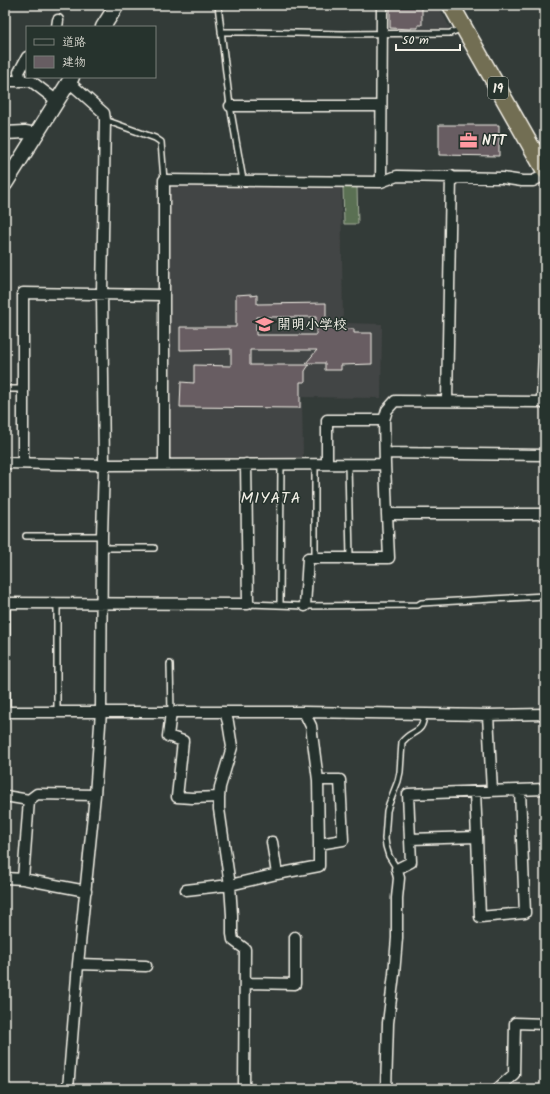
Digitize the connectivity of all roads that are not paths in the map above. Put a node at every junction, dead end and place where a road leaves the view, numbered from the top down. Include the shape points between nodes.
1 (117, 5) edge
2 (218, 5) edge
3 (382, 5) edge
4 (451, 5) edge
5 (104, 26) edge
6 (464, 28) junction
7 (221, 32) junction
8 (382, 34) junction
9 (26, 59) edge
10 (71, 79) edge
11 (5, 81) edge
12 (21, 81) junction
13 (57, 101) junction
14 (230, 106) junction
15 (381, 106) junction
16 (105, 120) junction
17 (5, 133) edge
18 (36, 134) junction
19 (545, 146) edge
20 (543, 169) edge
21 (451, 176) junction
22 (164, 180) junction
23 (243, 180) junction
24 (381, 182) junction
25 (5, 184) edge
26 (102, 294) junction
27 (163, 295) junction
28 (545, 348) edge
29 (5, 389) edge
30 (23, 389) junction
31 (447, 401) junction
32 (544, 403) edge
33 (384, 420) junction
34 (385, 454) junction
35 (545, 455) edge
36 (5, 463) edge
37 (23, 463) junction
38 (246, 464) junction
39 (281, 464) junction
40 (315, 464) junction
41 (327, 464) junction
42 (348, 464) junction
43 (385, 464) junction
44 (104, 465) junction
45 (164, 465) junction
46 (387, 514) junction
47 (545, 514) edge
48 (26, 536) dead end
49 (102, 536) junction
50 (102, 548) junction
51 (154, 548) dead end
52 (315, 558) junction
53 (350, 558) junction
54 (545, 596) edge
55 (6, 603) edge
56 (57, 603) junction
57 (102, 603) junction
58 (248, 604) junction
59 (280, 605) junction
60 (305, 606) junction
61 (170, 664) dead end
62 (101, 711) junction
63 (6, 712) edge
64 (57, 712) junction
65 (171, 712) junction
66 (225, 712) junction
67 (304, 712) junction
68 (424, 714) junction
69 (545, 714) edge
70 (488, 715) junction
71 (318, 780) junction
72 (545, 790) edge
73 (492, 791) junction
74 (520, 791) junction
75 (475, 792) junction
76 (95, 795) junction
77 (5, 796) edge
78 (219, 797) junction
79 (29, 800) junction
80 (477, 837) junction
81 (410, 839) junction
82 (272, 842) dead end
83 (319, 844) junction
84 (397, 869) junction
85 (277, 874) junction
86 (5, 878) edge
87 (23, 879) junction
88 (230, 885) junction
89 (86, 890) junction
90 (186, 890) dead end
91 (295, 938) dead end
92 (78, 964) junction
93 (146, 966) dead end
94 (245, 983) junction
95 (545, 1024) edge
96 (68, 1089) edge
97 (244, 1089) edge
98 (386, 1089) edge
99 (497, 1089) edge

1 - 5 main road
2 - 7 lane
3 - 8 street
4 - 6 highway, 19
6 - 8 lane via 450,33
6 - 20 highway, 19
7 - 8 lane
7 - 14 lane
8 - 15 street
9 - 12 street via 20,72
10 - 13 main road
10 - 16 street via 104,113
11 - 12 street
12 - 13 street via 31,81
13 - 18 main road
14 - 15 street
14 - 23 lane
15 - 24 street
16 - 22 lane via 161,142
16 - 26 street
17 - 18 street
18 - 25 main road
19 - 20 street
20 - 21 street via 533,181
21 - 24 street via 397,176
21 - 31 street
22 - 23 street
22 - 27 street
23 - 24 street
26 - 27 street
26 - 30 street via 24,293
26 - 44 street
27 - 45 street
28 - 32 street
29 - 30 lane
30 - 37 street
31 - 32 street
31 - 33 street via 395,401 387,410
33 - 34 street
33 - 41 street via 327,420
34 - 35 street
34 - 43 street
36 - 37 street
37 - 44 street
38 - 39 street
38 - 45 street
38 - 58 street
39 - 40 street
39 - 59 lane
40 - 41 street
40 - 52 lane
41 - 42 street
42 - 43 street
42 - 53 lane
43 - 46 street
44 - 45 street
44 - 49 street
46 - 47 street
46 - 53 street via 389,558
48 - 49 lane
49 - 50 street
50 - 51 lane
50 - 57 street
52 - 53 street
52 - 60 street via 308,558
54 - 60 lane via 418,605
55 - 56 street
55 - 63 lane
56 - 57 street
56 - 64 lane
57 - 58 street
57 - 62 street
58 - 59 lane
59 - 60 lane
61 - 65 lane
62 - 64 street
62 - 65 street
62 - 76 street
63 - 64 street
65 - 66 street
65 - 78 street via 168,736 183,741 177,797
66 - 67 street
66 - 78 street via 232,747
67 - 68 street
67 - 71 street via 311,726
68 - 70 street
68 - 84 lane via 422,726 402,742 399,776 387,811 386,846
69 - 70 street
70 - 73 street
71 - 83 street
71 - 83 street via 340,780 343,840
72 - 74 street
73 - 74 street
73 - 75 street
74 - 80 street via 525,913 480,917
75 - 80 street
75 - 81 street via 408,794
76 - 79 street via 37,794
76 - 89 street
77 - 79 street
78 - 88 street
79 - 87 street
80 - 81 street
81 - 84 street via 411,862
82 - 85 street
83 - 85 street via 319,866
84 - 98 street via 397,938 388,1023
85 - 88 street
86 - 87 street
87 - 89 street
88 - 90 street
88 - 94 street via 232,934 233,940 245,949
89 - 92 street
91 - 94 street via 295,984
92 - 93 street
92 - 96 street
94 - 97 street
95 - 99 street via 515,1024 514,1074

